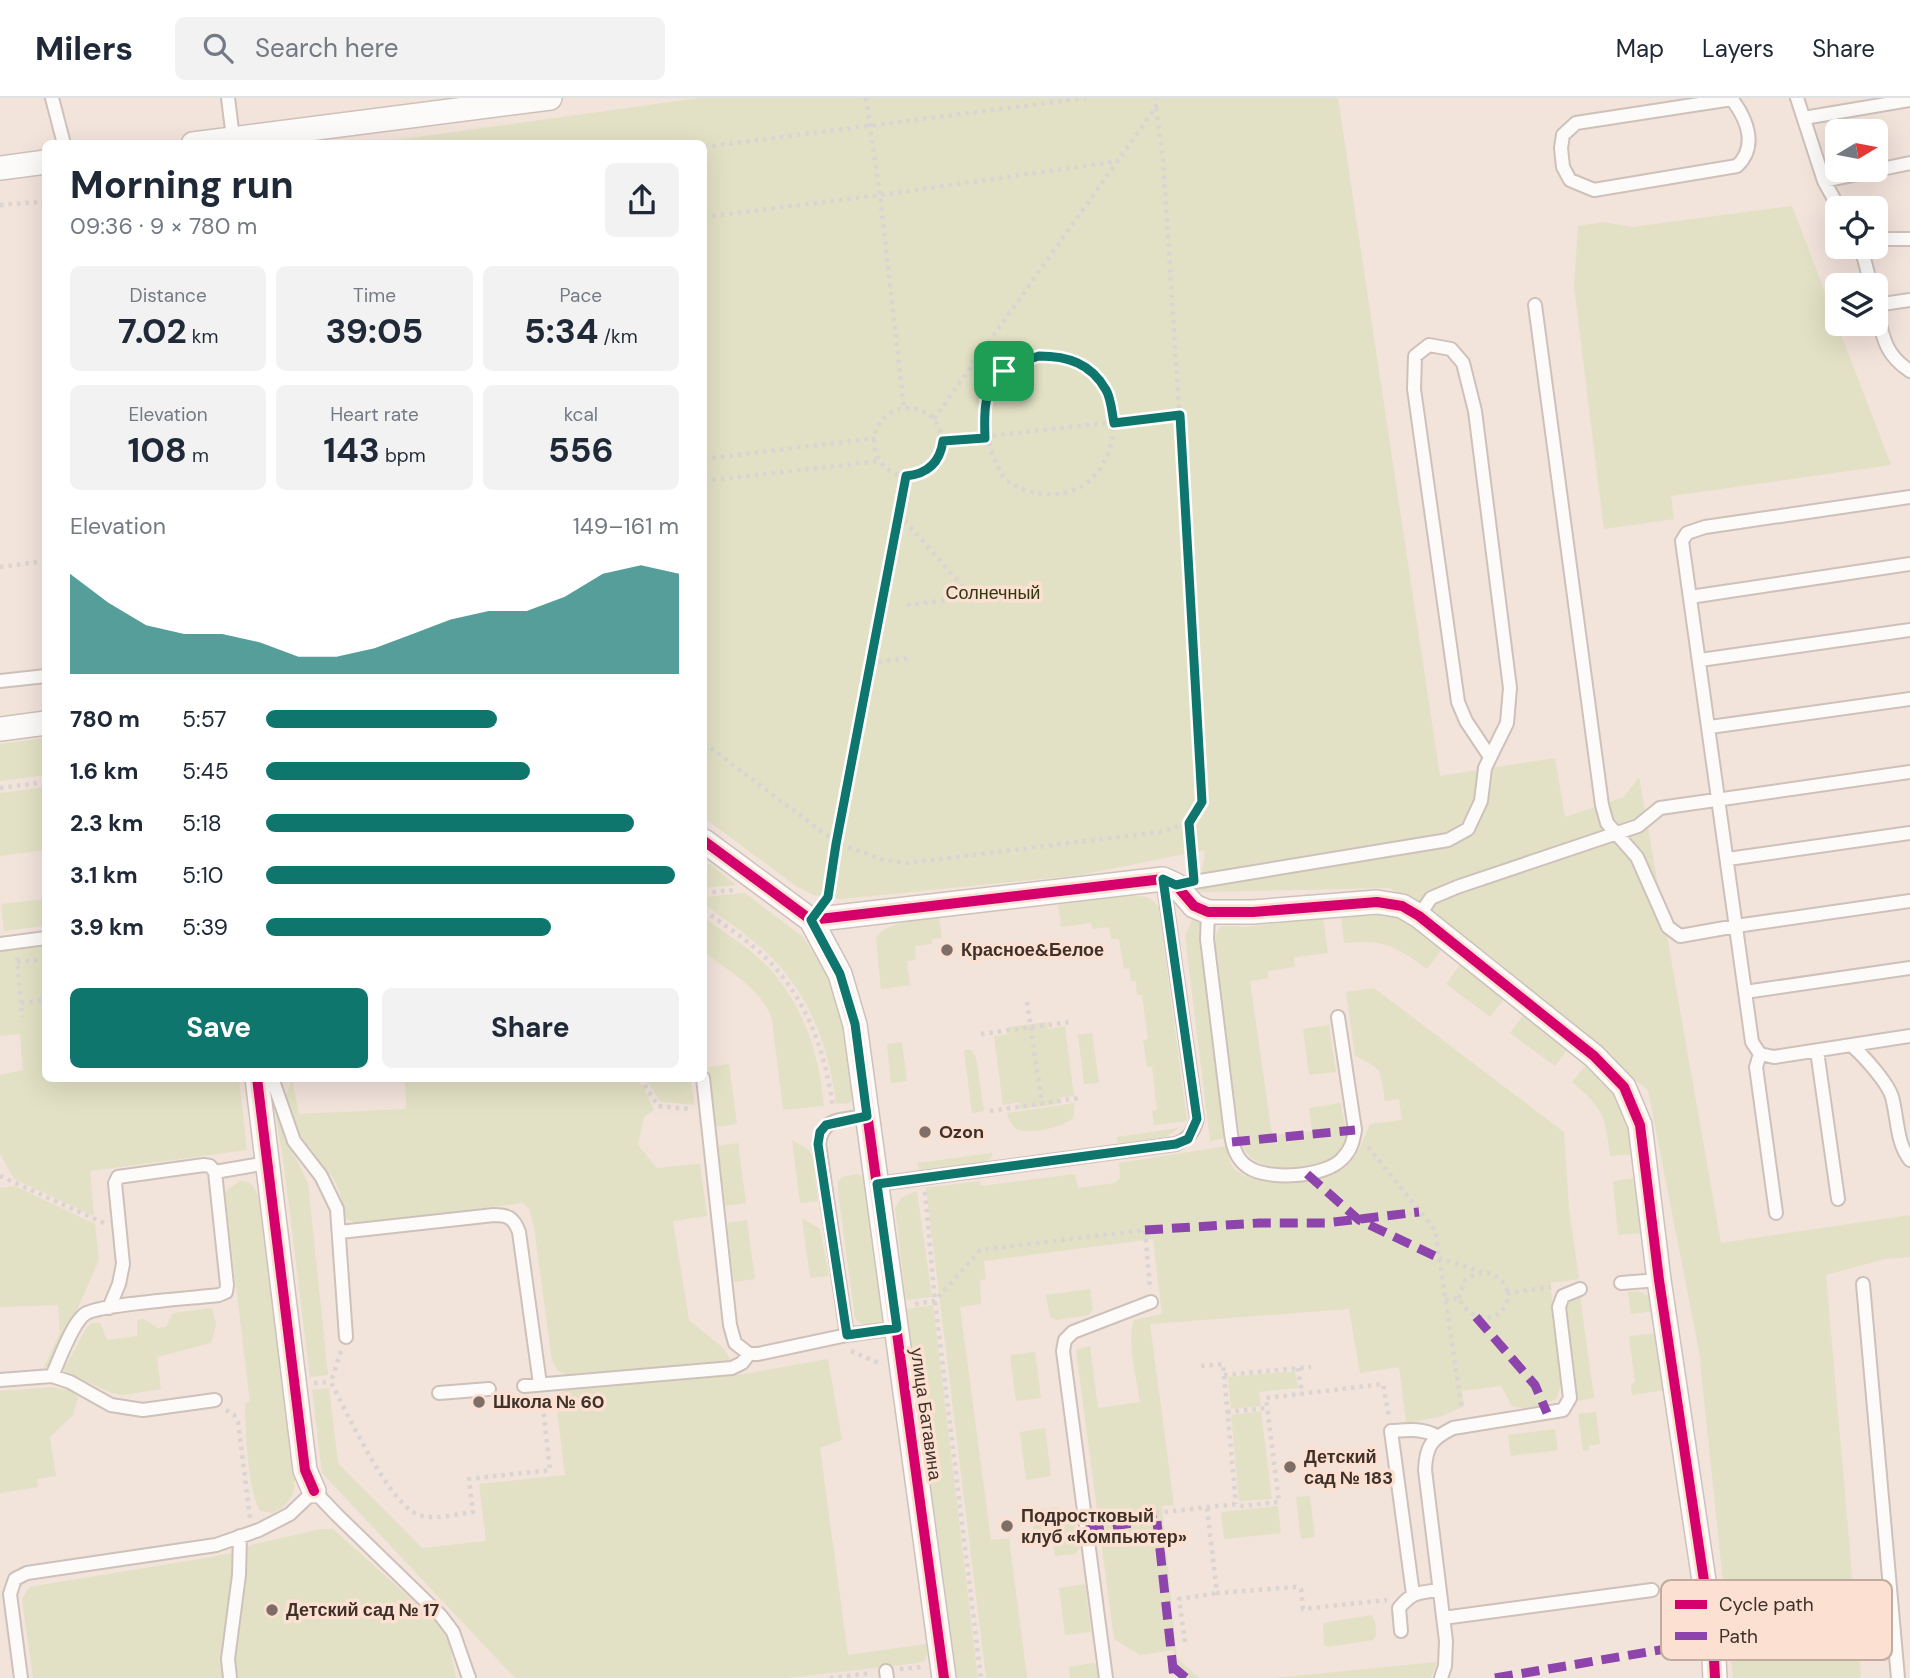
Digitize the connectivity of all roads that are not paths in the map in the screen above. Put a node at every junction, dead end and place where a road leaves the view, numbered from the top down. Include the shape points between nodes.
1 (52, 98) edge
2 (228, 98) edge
3 (550, 98) edge
4 (1797, 98) edge
5 (1732, 99) edge
6 (1910, 100) edge
7 (453, 104) edge
8 (1804, 118) junction
9 (233, 138) junction
10 (63, 140) edge
11 (219, 140) edge
12 (42, 163) edge
13 (1910, 163) edge
14 (0, 168) edge
15 (1824, 181) junction
16 (1832, 196) edge
17 (1888, 239) edge
18 (1910, 240) edge
19 (1910, 300) edge
20 (1888, 304) edge
21 (1535, 305) dead end
22 (1884, 336) edge
23 (1910, 371) edge
24 (1910, 498) edge
25 (1910, 564) edge
26 (1690, 597) junction
27 (1910, 630) edge
28 (1700, 660) junction
29 (42, 676) edge
30 (0, 681) edge
31 (1910, 699) edge
32 (42, 723) edge
33 (0, 725) edge
34 (1710, 727) junction
35 (1490, 757) junction
36 (1910, 772) edge
37 (1720, 800) junction
38 (1617, 833) junction
39 (1910, 833) edge
40 (707, 843) edge
41 (1728, 859) junction
42 (1178, 882) junction
43 (1910, 901) edge
44 (1208, 912) junction
45 (1419, 916) junction
46 (811, 920) junction
47 (1736, 926) junction
48 (42, 939) edge
49 (0, 944) edge
50 (1910, 968) edge
51 (1745, 992) junction
52 (1338, 1017) dead end
53 (1910, 1036) edge
54 (1851, 1045) junction
55 (1817, 1051) junction
56 (1760, 1054) junction
57 (257, 1082) edge
58 (273, 1082) edge
59 (703, 1082) edge
60 (867, 1116) junction
61 (1910, 1160) edge
62 (267, 1163) junction
63 (215, 1172) junction
64 (877, 1184) junction
65 (1838, 1199) dead end
66 (1776, 1213) dead end
67 (340, 1232) junction
68 (1659, 1280) junction
69 (1621, 1283) dead end
70 (1863, 1284) dead end
71 (1580, 1289) dead end
72 (1151, 1302) road end
73 (109, 1308) junction
74 (897, 1328) junction
75 (847, 1335) junction
76 (346, 1337) road end
77 (749, 1354) junction
78 (52, 1376) junction
79 (0, 1380) edge
80 (540, 1384) junction
81 (524, 1386) dead end
82 (489, 1389) dead end
83 (439, 1393) dead end
84 (215, 1400) road end
85 (1437, 1436) junction
86 (314, 1491) junction
87 (246, 1534) junction
88 (1704, 1580) edge
89 (1889, 1580) edge
90 (1652, 1590) dead end
91 (1439, 1591) junction
92 (1410, 1596) junction
93 (1892, 1610) edge
94 (1443, 1618) junction
95 (1401, 1631) dead end
96 (1714, 1660) edge
97 (21, 1678) edge
98 (230, 1678) edge
99 (469, 1678) edge
100 (944, 1678) edge
101 (1106, 1678) edge
102 (1441, 1678) edge
103 (1715, 1678) edge
104 (1898, 1678) edge

1 - 10 lane
2 - 9 lane
3 - 7 street
4 - 8 lane
5 - 5 lane via 1741,110 1749,144 1747,157 1737,166 1594,190 1570,180 1563,167 1563,135 1576,123
6 - 8 lane
7 - 9 street
8 - 15 lane
9 - 11 street
12 - 14 street
13 - 15 lane
15 - 16 lane
17 - 18 lane
19 - 20 lane
21 - 38 lane via 1602,805 1607,823
22 - 23 lane via 1895,361
24 - 26 lane via 1687,533 1682,541
25 - 26 lane
26 - 28 lane
27 - 28 lane
28 - 34 lane
29 - 30 lane
31 - 34 lane
32 - 33 street
34 - 37 lane
35 - 35 lane via 1507,723 1510,688 1475,411 1463,363 1451,349 1429,345 1415,356 1414,389 1458,702
35 - 42 lane via 1481,801 1468,829 1448,840
36 - 37 lane
37 - 38 lane via 1660,808 1638,826
37 - 41 lane
38 - 45 lane via 1431,898
38 - 47 lane via 1637,857 1668,927 1680,936
39 - 41 lane
40 - 46 street, улица Батавина
41 - 47 lane
42 - 44 street via 1195,906
42 - 46 street
42 - 64 lane via 1197,1119 1188,1139
43 - 47 lane
44 - 45 street via 1377,902 1402,906
44 - 52 lane via 1231,1134 1236,1155 1247,1167 1262,1174 1322,1171 1352,1147 1355,1129
45 - 68 street via 1594,1056 1623,1087 1640,1125
46 - 60 street, улица Батавина via 840,974 855,1024
47 - 51 lane
48 - 49 lane
50 - 51 lane
51 - 56 lane via 1752,1042
53 - 54 lane
54 - 55 lane
54 - 61 lane via 1891,1093 1901,1148
55 - 56 lane via 1774,1058
55 - 65 lane
56 - 66 lane via 1756,1067
57 - 62 street
58 - 67 lane via 294,1141 330,1191
59 - 77 lane via 730,1325 735,1343
60 - 64 street, улица Батавина
60 - 75 lane via 826,1125 818,1144
62 - 63 lane
62 - 86 street via 305,1470
63 - 73 lane via 204,1165 118,1177 122,1264
63 - 73 lane via 226,1292
64 - 74 street, улица Батавина
67 - 76 lane
67 - 80 lane via 506,1215 519,1232
68 - 69 lane
68 - 88 street
70 - 89 lane
71 - 85 lane via 1563,1296 1559,1307 1570,1398 1563,1410 1464,1426
72 - 101 lane via 1073,1332 1063,1351
73 - 78 lane via 86,1313 78,1321
74 - 75 lane
74 - 100 street, улица Батавина
75 - 77 lane
77 - 80 lane via 732,1368
78 - 79 lane
78 - 84 lane via 111,1405 143,1410
80 - 81 lane
82 - 83 lane
85 - 91 lane via 1426,1452 1424,1470
85 - 92 lane via 1426,1430 1391,1431
86 - 87 lane via 290,1514
86 - 99 lane via 441,1616 453,1632
87 - 97 lane via 216,1545 27,1573 15,1579 10,1594
87 - 98 lane via 228,1659
90 - 94 lane
91 - 92 lane
91 - 94 lane
92 - 95 lane via 1399,1608
93 - 104 lane
94 - 102 lane via 1446,1641
96 - 103 street

